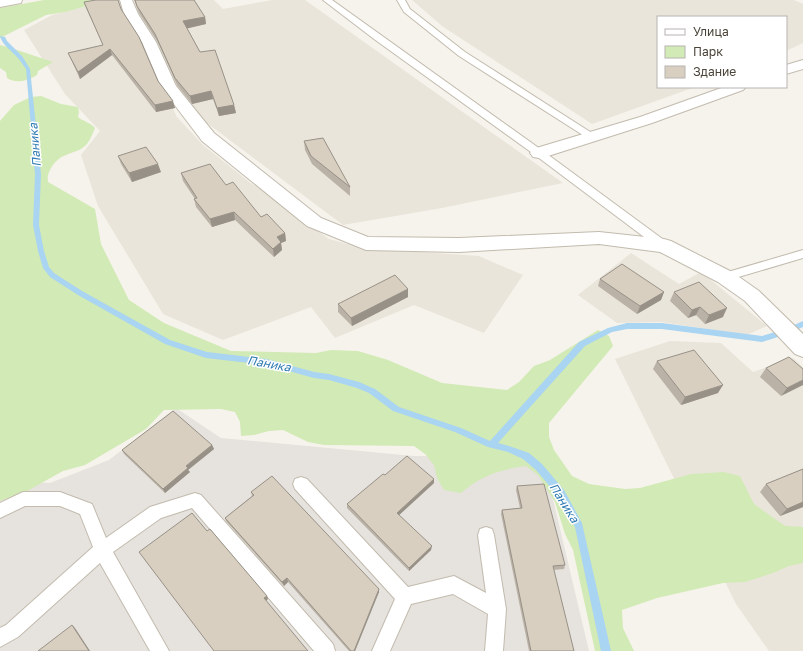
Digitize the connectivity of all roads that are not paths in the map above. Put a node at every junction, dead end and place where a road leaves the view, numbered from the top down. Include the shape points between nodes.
1 (16, 0) edge
2 (126, 0) edge
3 (328, 0) edge
4 (401, 0) edge
5 (0, 2) edge
6 (803, 64) edge
7 (787, 70) edge
8 (735, 88) edge
9 (592, 137) junction
10 (539, 153) junction
11 (664, 246) junction
12 (803, 254) edge
13 (725, 277) junction
14 (803, 348) edge
15 (301, 484) dead end
16 (0, 511) edge
17 (486, 535) dead end
18 (102, 550) junction
19 (405, 597) junction
20 (497, 609) junction
21 (0, 638) edge
22 (160, 651) edge
23 (326, 651) edge
24 (381, 651) edge
25 (494, 651) edge

1 - 5 street
2 - 11 street via 131,14 149,42 169,87 208,137 314,222 366,243 459,245 599,238
3 - 10 lane
4 - 9 lane via 406,10 462,54
6 - 7 street
8 - 9 street
9 - 10 street
10 - 11 lane
11 - 13 street
12 - 13 lane
13 - 14 street via 752,296
15 - 19 lane
16 - 18 lane via 23,499 60,499 86,509
17 - 20 lane
18 - 21 lane via 12,631
18 - 22 lane
18 - 23 lane via 156,512 196,500
19 - 20 lane via 454,585
19 - 24 lane
20 - 25 lane

